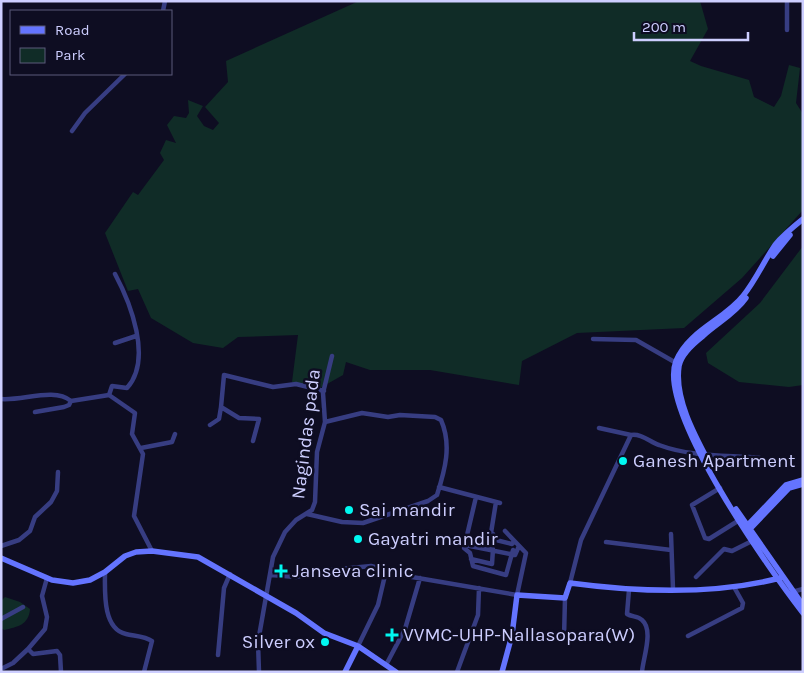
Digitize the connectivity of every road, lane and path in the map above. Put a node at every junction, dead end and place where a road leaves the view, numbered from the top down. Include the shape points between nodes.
1 (787, 1) edge
2 (787, 30) dead end
3 (124, 75) edge
4 (72, 131) dead end
5 (803, 219) edge
6 (803, 223) edge
7 (115, 274) dead end
8 (136, 336) junction
9 (594, 339) dead end
10 (114, 343) dead end
11 (332, 356) dead end
12 (677, 364) junction
13 (324, 391) junction
14 (109, 395) junction
15 (1, 399) edge
16 (71, 401) junction
17 (221, 407) junction
18 (35, 412) dead end
19 (325, 422) junction
20 (210, 425) dead end
21 (599, 428) dead end
22 (175, 434) dead end
23 (631, 435) junction
24 (253, 441) dead end
25 (141, 448) junction
26 (702, 453) junction
27 (760, 458) dead end
28 (58, 472) dead end
29 (803, 480) edge
30 (803, 484) edge
31 (439, 487) junction
32 (720, 488) junction
33 (476, 497) junction
34 (307, 514) junction
35 (740, 520) junction
36 (746, 530) junction
37 (505, 531) dead end
38 (671, 534) dead end
39 (492, 539) junction
40 (753, 540) junction
41 (514, 541) junction
42 (606, 542) dead end
43 (464, 545) junction
44 (1, 546) edge
45 (519, 546) junction
46 (492, 550) junction
47 (671, 550) junction
48 (152, 551) junction
49 (512, 552) junction
50 (1, 558) edge
51 (471, 559) junction
52 (386, 570) junction
53 (105, 572) junction
54 (230, 574) junction
55 (271, 575) junction
56 (696, 577) dead end
57 (47, 578) junction
58 (420, 578) junction
59 (779, 578) junction
60 (570, 584) junction
61 (734, 587) junction
62 (479, 588) junction
63 (673, 589) junction
64 (803, 589) edge
65 (629, 590) junction
66 (791, 593) junction
67 (517, 596) junction
68 (267, 598) junction
69 (565, 598) junction
70 (803, 605) edge
71 (23, 607) dead end
72 (803, 613) edge
73 (1, 619) edge
74 (512, 635) junction
75 (688, 636) dead end
76 (358, 646) junction
77 (28, 649) junction
78 (218, 655) dead end
79 (386, 665) junction
80 (4, 669) edge
81 (61, 672) edge
82 (144, 672) edge
83 (259, 672) edge
84 (344, 672) edge
85 (396, 672) edge
86 (457, 672) edge
87 (502, 672) edge
88 (642, 672) edge

1 - 2 street
3 - 4 street via 85,113
5 - 12 main road via 775,245 744,295 696,335
6 - 12 main road via 781,244 739,307 702,336
7 - 8 street via 133,314
8 - 10 street
8 - 14 street via 139,358 131,383 127,388 112,386
9 - 12 street via 636,340
11 - 13 street, Nagindas pada
12 - 26 main road via 681,397
13 - 17 street via 296,384 273,387 224,375
13 - 19 street, Nagindas pada
14 - 16 street
14 - 25 street via 135,413 132,434
15 - 16 street via 18,400 49,394 66,396
16 - 18 street via 64,407
17 - 20 street via 219,419
17 - 24 street via 239,418 259,419
19 - 31 street via 362,413 441,420 448,452
19 - 34 street, Nagindas pada via 317,452 315,502
21 - 23 street
22 - 25 street via 172,442
23 - 26 street via 640,435 649,442 679,452
23 - 60 street via 581,540
25 - 48 street via 141,476 134,516
26 - 27 street
26 - 32 main road
26 - 35 main road
28 - 44 street via 57,490 51,502 35,517 30,530 20,540
29 - 36 main road via 786,485
30 - 36 main road via 789,488
31 - 33 street
31 - 34 street, Nagindas pada via 434,498 363,522 342,522
32 - 35 main road
32 - 35 street via 692,505 704,538 709,539
33 - 39 street via 498,502
33 - 43 street
34 - 55 street, Nagindas pada via 284,532 273,557
35 - 36 main road
36 - 40 main road
37 - 41 street
38 - 47 street
39 - 41 street via 512,544
39 - 46 street
40 - 56 street via 732,551 724,549
40 - 59 main road
41 - 45 street
42 - 47 street
43 - 46 street
43 - 51 street
45 - 49 street via 516,555
45 - 67 street via 526,553
46 - 49 street
46 - 51 street via 492,564
47 - 63 street
48 - 53 main road via 125,556
48 - 54 main road via 198,557
49 - 51 street via 506,575 473,566
50 - 57 main road
52 - 55 street via 360,566 296,577
52 - 58 street
52 - 76 street via 378,605
53 - 57 main road via 90,580 73,583
53 - 82 street via 104,599 117,630 152,641
54 - 68 main road
54 - 78 street via 224,588
55 - 68 street, Nagindas pada
57 - 77 street via 42,596 47,623 42,635
58 - 62 street
58 - 79 street via 405,630
59 - 61 main road
59 - 66 main road
60 - 65 main road
60 - 69 main road
61 - 63 main road
61 - 75 street via 743,603 742,608
62 - 67 street
62 - 86 street via 478,615
63 - 65 main road
64 - 66 street
65 - 88 street via 627,614 640,618 647,630
66 - 70 main road
66 - 72 main road
67 - 69 main road
67 - 74 main road
68 - 76 main road via 292,610 324,632
68 - 83 street, Nagindas pada via 258,642
69 - 74 street via 564,638
71 - 73 street
74 - 87 main road
76 - 79 main road
76 - 84 main road
77 - 80 street
77 - 81 street via 33,654 57,651
79 - 85 main road

